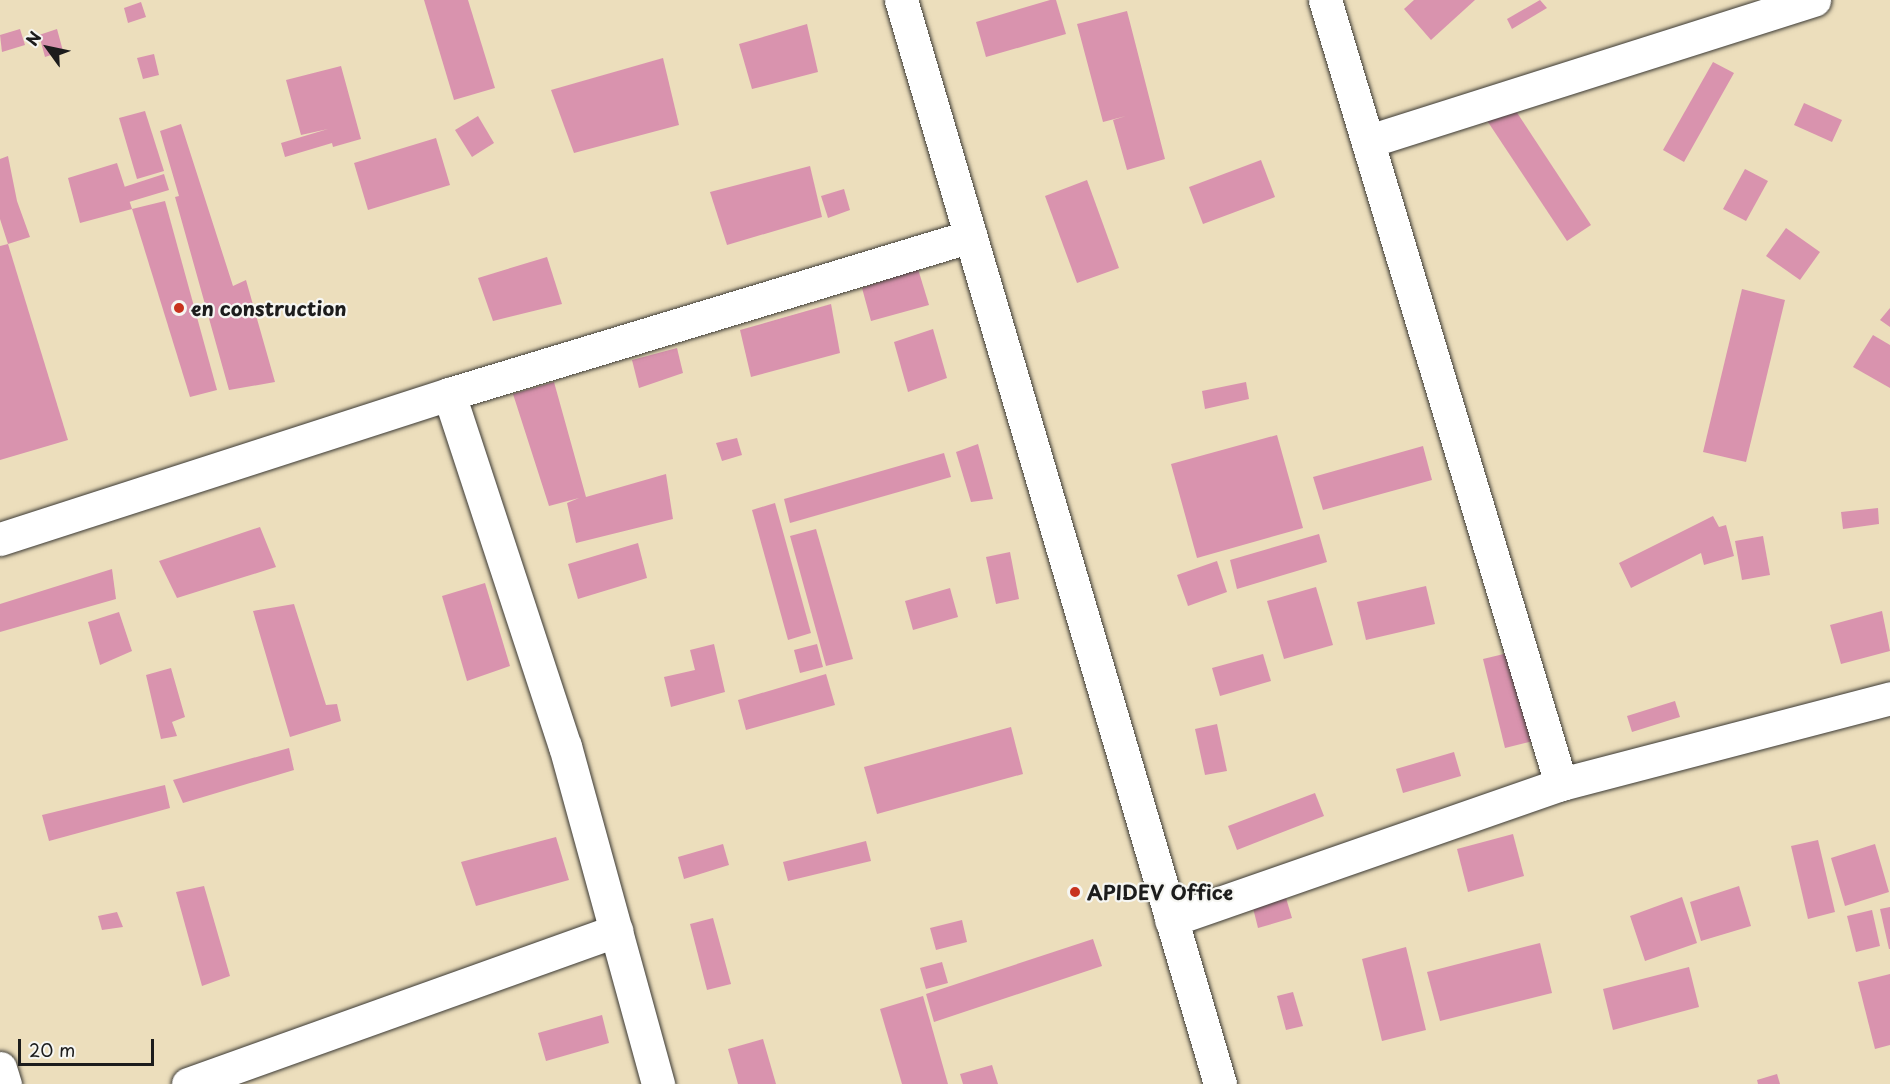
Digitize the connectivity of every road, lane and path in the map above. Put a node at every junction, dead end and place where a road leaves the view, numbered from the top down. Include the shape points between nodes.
1 (902, 0) edge
2 (1325, 0) edge
3 (1814, 0) edge
4 (1368, 141) junction
5 (971, 236) junction
6 (449, 394) junction
7 (0, 540) edge
8 (1890, 698) edge
9 (1561, 784) junction
10 (1172, 920) junction
11 (616, 931) junction
12 (0, 1068) edge
13 (4, 1084) edge
14 (188, 1084) edge
15 (658, 1084) edge
16 (1220, 1084) edge

1 - 5 street
2 - 4 street
3 - 4 street
4 - 9 street
5 - 6 street
5 - 10 street
6 - 7 street
6 - 11 street via 565,746
8 - 9 street
9 - 10 street
10 - 16 street
11 - 14 street
11 - 15 street
12 - 13 street

